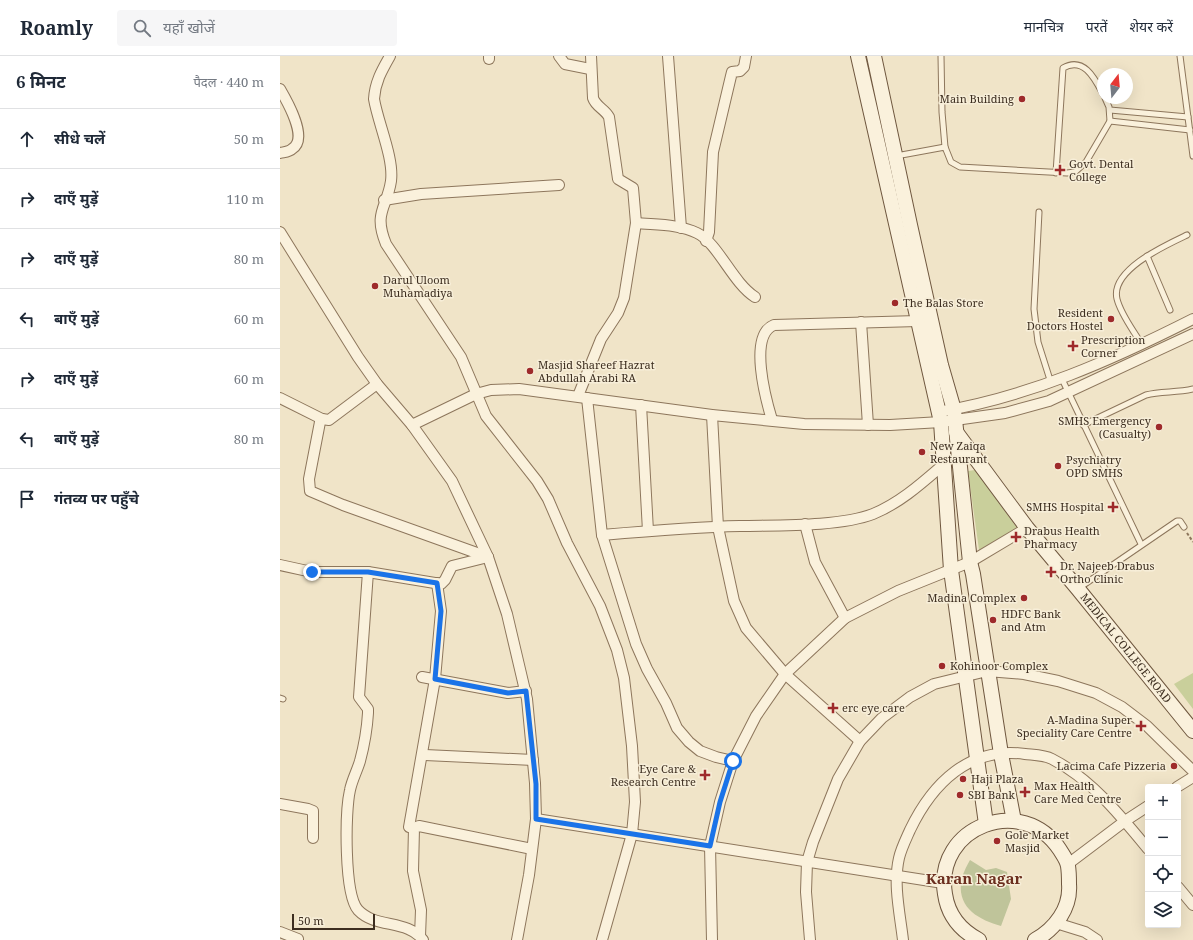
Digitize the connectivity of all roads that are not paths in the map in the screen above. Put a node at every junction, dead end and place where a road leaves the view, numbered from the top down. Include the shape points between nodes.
1 (390, 56) edge
2 (560, 56) edge
3 (591, 56) edge
4 (668, 56) edge
5 (746, 56) edge
6 (858, 56) edge
7 (874, 56) edge
8 (941, 56) edge
9 (1180, 56) edge
10 (590, 69) junction
11 (1097, 83) edge
12 (280, 89) edge
13 (1108, 104) edge
14 (1110, 110) junction
15 (1188, 117) junction
16 (1110, 121) junction
17 (1190, 130) junction
18 (945, 148) junction
19 (1193, 152) edge
20 (280, 153) edge
21 (895, 156) junction
22 (1056, 173) junction
23 (559, 185) dead end
24 (384, 200) junction
25 (1039, 212) dead end
26 (636, 223) junction
27 (681, 228) junction
28 (280, 232) edge
29 (1187, 234) dead end
30 (706, 240) junction
31 (1147, 256) junction
32 (756, 297) dead end
33 (1170, 310) dead end
34 (1193, 319) edge
35 (918, 321) junction
36 (861, 322) junction
37 (1193, 334) edge
38 (1142, 345) junction
39 (1062, 379) junction
40 (1051, 383) junction
41 (377, 384) junction
42 (1193, 389) edge
43 (1068, 392) junction
44 (476, 394) junction
45 (583, 397) junction
46 (280, 398) edge
47 (641, 405) junction
48 (712, 415) junction
49 (322, 419) junction
50 (949, 419) junction
51 (772, 420) junction
52 (1083, 424) junction
53 (412, 425) junction
54 (868, 425) junction
55 (944, 464) junction
56 (806, 524) junction
57 (718, 527) junction
58 (1184, 527) dead end
59 (1027, 528) junction
60 (648, 531) junction
61 (602, 535) junction
62 (1141, 544) junction
63 (488, 557) junction
64 (970, 562) junction
65 (280, 565) edge
66 (951, 570) junction
67 (368, 572) junction
68 (437, 583) junction
69 (1078, 589) junction
70 (845, 618) junction
71 (987, 671) junction
72 (785, 674) junction
73 (966, 675) junction
74 (422, 677) dead end
75 (435, 679) junction
76 (526, 691) junction
77 (1193, 731) edge
78 (860, 741) junction
79 (1001, 754) junction
80 (426, 755) dead end
81 (978, 759) junction
82 (533, 760) junction
83 (733, 761) junction
84 (1193, 771) edge
85 (1193, 777) edge
86 (1181, 784) edge
87 (280, 804) edge
88 (1145, 808) edge
89 (536, 819) junction
90 (1014, 821) junction
91 (1125, 821) junction
92 (986, 824) junction
93 (410, 827) dead end
94 (632, 834) junction
95 (313, 838) dead end
96 (1145, 845) edge
97 (710, 846) junction
98 (532, 849) junction
99 (808, 862) junction
100 (1068, 864) junction
101 (897, 876) junction
102 (943, 883) junction
103 (1181, 891) edge
104 (1193, 905) edge
105 (1056, 923) junction
106 (280, 932) edge
107 (421, 938) edge
108 (971, 938) edge
109 (298, 939) dead end
110 (517, 940) edge
111 (602, 940) edge
112 (712, 940) edge
113 (810, 940) edge
114 (903, 940) edge
115 (1035, 940) edge
116 (1097, 940) edge

1 - 24 street via 375,88 374,99 391,169 389,189
2 - 10 street via 565,64
3 - 10 street
4 - 27 street
5 - 30 street via 742,69 732,72 713,152 709,232
6 - 35 main road
7 - 21 main road
8 - 18 lane
9 - 15 lane
10 - 26 street via 594,101 608,117 617,177 634,190
11 - 22 lane via 1084,62 1074,61 1063,68
12 - 20 street via 292,113 299,139 293,149
13 - 14 lane
14 - 15 lane
14 - 16 lane
15 - 17 lane
16 - 17 lane
16 - 22 lane via 1080,169
17 - 19 lane
18 - 21 lane
18 - 22 lane via 951,162 960,167
21 - 50 main road via 940,357
23 - 24 street via 421,194
24 - 44 street via 380,224 386,244 461,357
25 - 40 lane via 1034,309 1038,342
26 - 27 street
26 - 45 street via 623,305 601,339
27 - 30 street
28 - 41 street
29 - 31 lane
30 - 32 street via 742,287
31 - 33 lane
31 - 38 lane via 1124,276 1116,289 1119,306
34 - 38 street
35 - 36 street
35 - 50 main road
36 - 51 street via 774,325 765,330 761,343 761,377
36 - 54 street
37 - 43 street
38 - 39 street
39 - 40 street
39 - 43 lane
40 - 50 street
41 - 49 street via 330,420
41 - 53 street
42 - 52 lane via 1177,393 1155,392
43 - 50 street via 1022,409
43 - 52 lane
44 - 45 street via 491,390 519,389
44 - 53 street
44 - 94 street via 494,428 537,481 548,499 618,650 624,678 635,784
45 - 47 street
45 - 61 street
46 - 49 street
47 - 48 street
47 - 60 street
48 - 51 street
48 - 57 street
49 - 63 street via 311,465 310,491
50 - 54 street
50 - 55 main road
50 - 59 main road, MEDICAL COLLEGE ROAD
50 - 64 main road
51 - 54 street via 804,424
52 - 62 lane
53 - 63 street via 452,482
55 - 56 street via 903,498 871,515 843,521
55 - 66 main road
56 - 57 street
56 - 70 street via 815,562
57 - 60 street
57 - 72 street via 734,601 746,628
58 - 62 lane via 1177,520
59 - 64 street
59 - 69 main road, MEDICAL COLLEGE ROAD
60 - 61 street
61 - 83 street via 636,644 677,728 688,742 700,751
62 - 69 lane
63 - 68 street via 452,566 444,582
63 - 76 street via 507,614
64 - 66 street
64 - 71 main road
65 - 67 street via 312,572
66 - 70 street via 898,591
66 - 73 main road
67 - 68 street
67 - 107 street via 359,698 368,709 368,713 364,744 347,807 350,889 354,904 360,912 379,922 409,928
68 - 75 street via 441,611
69 - 77 main road, MEDICAL COLLEGE ROAD
70 - 72 street
71 - 73 street
71 - 79 main road
71 - 84 street via 1024,674 1096,693 1122,707 1147,726
72 - 78 street
72 - 83 street via 756,716
73 - 78 street via 934,684 910,697 882,718
73 - 81 main road
74 - 75 street
75 - 76 street via 508,693
75 - 93 street
76 - 82 street
78 - 99 street via 838,779 813,842
79 - 81 street
79 - 90 main road
79 - 91 street via 1020,753 1050,758 1080,776
80 - 82 street
81 - 92 main road
81 - 101 street via 953,772 936,788 919,811 899,858
82 - 89 street
83 - 97 street
85 - 86 street
87 - 95 street via 313,811
88 - 91 street
89 - 94 street
89 - 98 street
90 - 92 main road
90 - 100 main road via 1044,832 1055,843
91 - 96 street
91 - 100 street
92 - 102 main road via 966,834 954,848 946,865
94 - 97 street
94 - 111 street
97 - 99 street
97 - 112 street
98 - 107 street via 419,826 414,828 413,872 421,910
98 - 110 street
99 - 101 street
99 - 113 street via 806,892
100 - 105 main road via 1070,890 1066,908
101 - 102 street
101 - 114 street
102 - 108 main road via 946,904 957,924
103 - 104 street
105 - 115 main road
105 - 116 street via 1085,932
106 - 109 street

